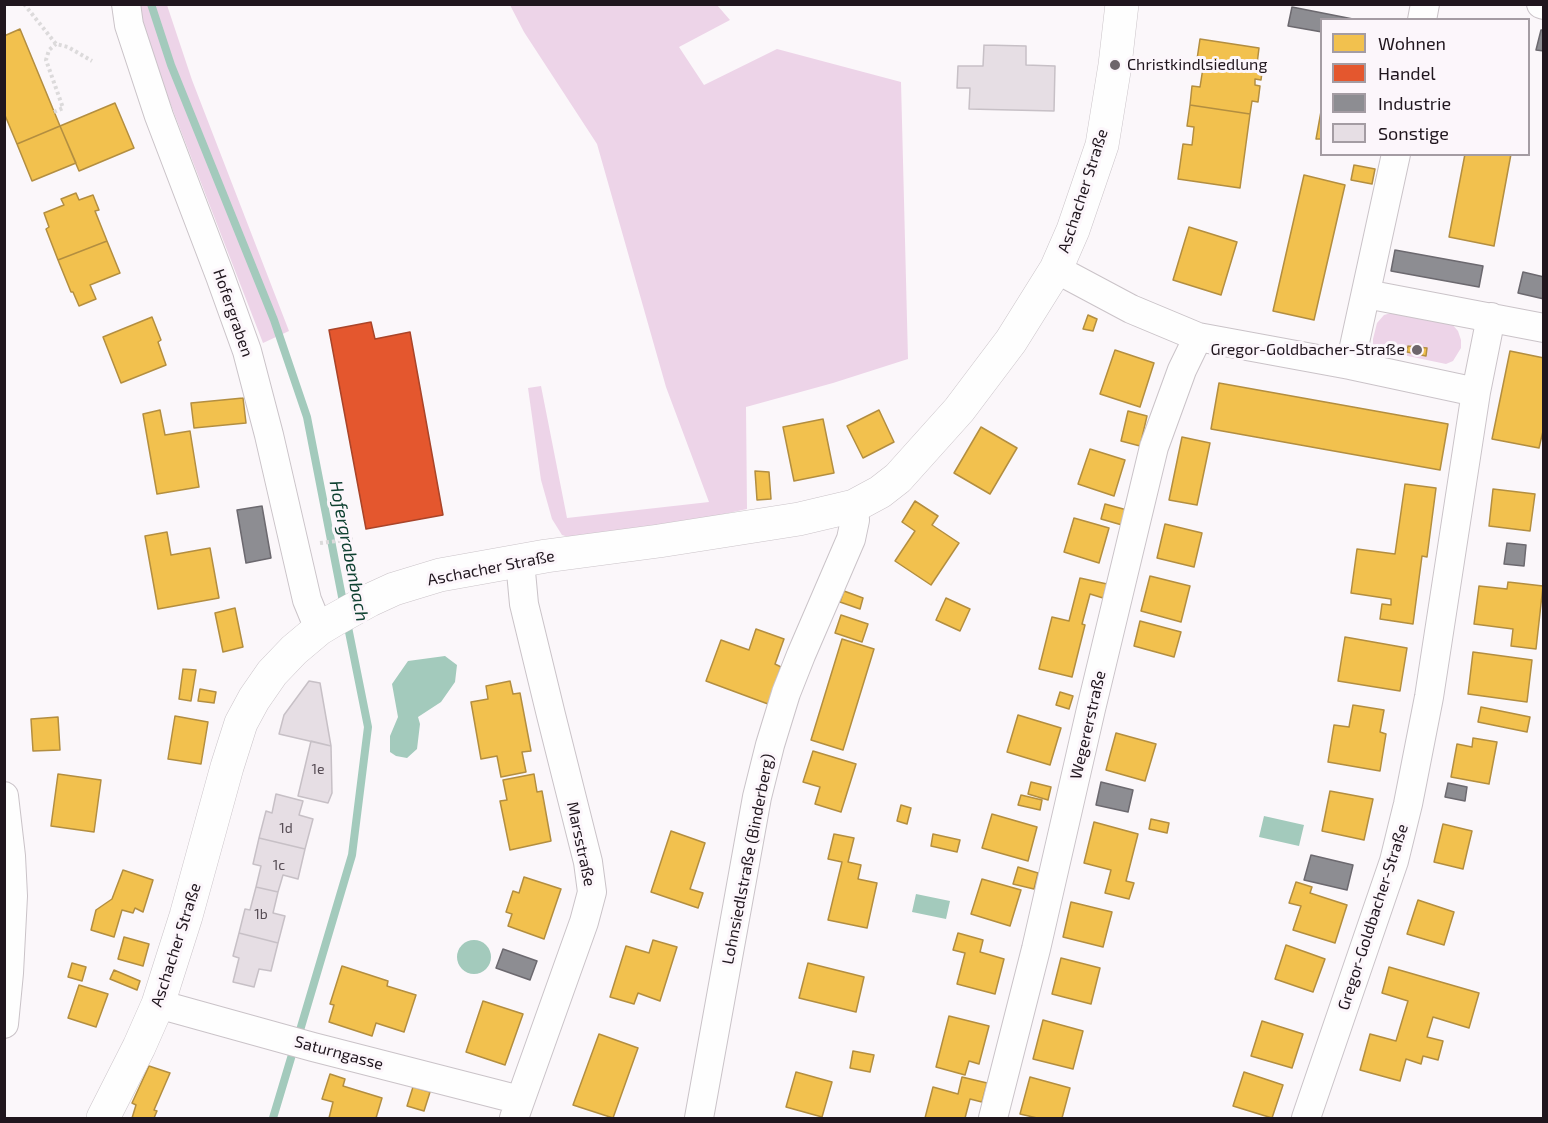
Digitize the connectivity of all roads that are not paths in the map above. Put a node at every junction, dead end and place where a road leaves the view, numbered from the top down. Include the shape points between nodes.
1 (126, 4) edge
2 (1122, 4) edge
3 (1396, 156) edge
4 (1056, 269) junction
5 (1366, 294) junction
6 (1491, 317) junction
7 (1544, 328) edge
8 (1198, 337) junction
9 (1350, 365) junction
10 (1476, 392) junction
11 (854, 506) junction
12 (520, 561) junction
13 (319, 629) junction
14 (4, 796) edge
15 (158, 1004) junction
16 (4, 1024) edge
17 (517, 1109) edge
18 (103, 1119) edge
19 (699, 1119) edge
20 (993, 1119) edge
21 (1306, 1119) edge

1 - 13 street, Hofergraben via 129,25 159,116 247,351 307,600
2 - 4 street, Aschacher Straße via 1102,145
3 - 5 street
4 - 8 street via 1131,309
4 - 11 street, Aschacher Straße via 1011,340 959,410 898,478
5 - 6 street
5 - 9 street
6 - 7 street
6 - 10 street, Gregor-Goldbacher-Straße
8 - 9 street
8 - 20 street, Wegererstraße via 1154,447
9 - 10 street
10 - 21 street, Gregor-Goldbacher-Straße via 1429,697 1408,804 1394,861
11 - 12 street, Aschacher Straße via 758,526
11 - 19 street, Lohnsiedlstraße (Binderberg) via 851,539 786,693 770,745 757,797
12 - 13 street, Aschacher Straße via 440,575 394,589
12 - 17 street, Marsstraße via 524,604 588,862 592,892
13 - 15 street, Aschacher Straße via 272,673 241,723
14 - 16 street via 13,896
15 - 17 street, Saturngasse
15 - 18 street, Aschacher Straße

